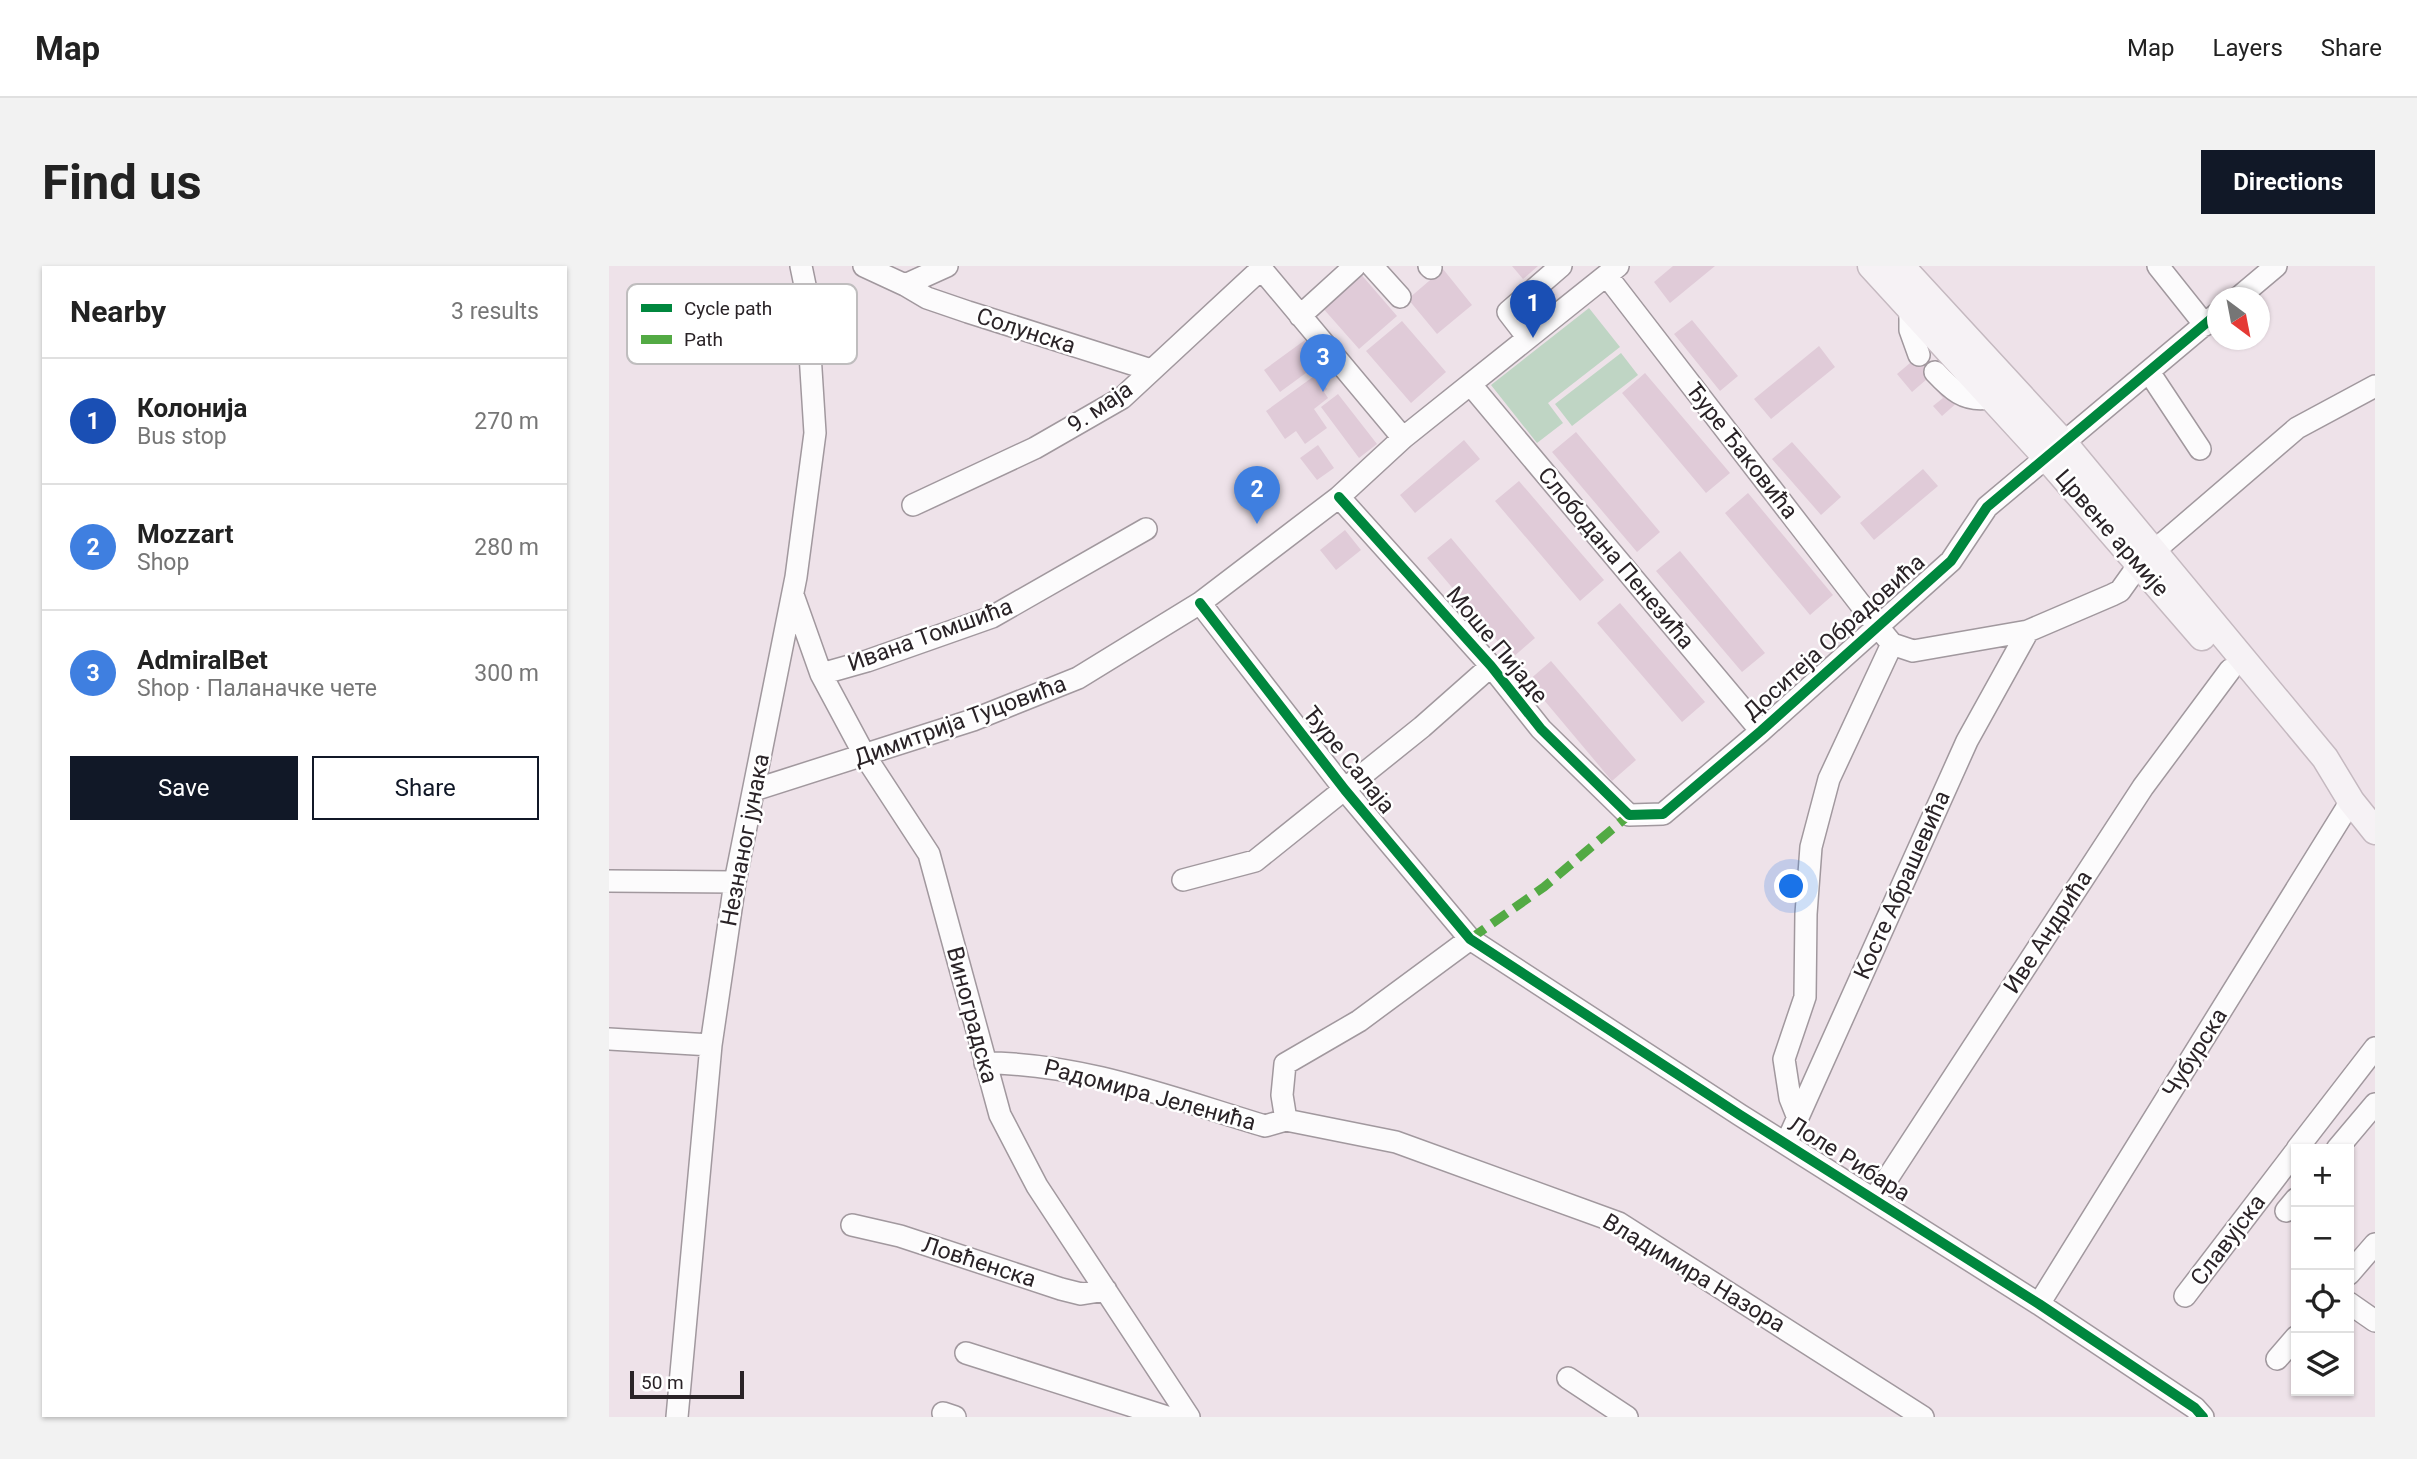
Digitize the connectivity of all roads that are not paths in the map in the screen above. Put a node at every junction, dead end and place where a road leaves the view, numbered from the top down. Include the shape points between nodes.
1 (800, 266) edge
2 (864, 266) edge
3 (947, 266) edge
4 (1355, 266) edge
5 (1372, 266) edge
6 (1561, 266) edge
7 (1871, 266) edge
8 (1901, 266) edge
9 (2158, 266) edge
10 (2276, 266) edge
11 (1260, 268) edge
12 (1612, 271) edge
13 (804, 284) edge
14 (905, 285) junction
15 (2251, 287) edge
16 (1400, 297) dead end
17 (1910, 310) junction
18 (1300, 316) junction
19 (2207, 316) edge
20 (2207, 323) edge
21 (1528, 338) junction
22 (1919, 355) dead end
23 (811, 364) edge
24 (1151, 370) junction
25 (1935, 372) dead end
26 (2149, 372) junction
27 (1471, 385) junction
28 (2375, 386) edge
29 (1989, 398) junction
30 (1403, 438) junction
31 (2200, 449) dead end
32 (2055, 450) junction
33 (1339, 497) junction
34 (913, 505) dead end
35 (1146, 529) dead end
36 (2147, 557) junction
37 (793, 595) junction
38 (1200, 603) junction
39 (1878, 627) junction
40 (2028, 631) junction
41 (1892, 644) junction
42 (1491, 666) junction
43 (2230, 670) junction
44 (821, 674) junction
45 (1761, 731) junction
46 (865, 756) junction
47 (754, 790) junction
48 (1345, 790) junction
49 (2351, 802) junction
50 (1629, 815) joint
51 (2375, 831) edge
52 (1183, 880) dead end
53 (609, 881) edge
54 (735, 882) junction
55 (1470, 939) junction
56 (609, 1039) edge
57 (711, 1045) junction
58 (2375, 1048) edge
59 (985, 1063) junction
60 (2375, 1104) edge
61 (1798, 1118) junction
62 (1286, 1121) junction
63 (1786, 1144) junction
64 (2302, 1144) edge
65 (2341, 1144) edge
66 (2291, 1158) edge
67 (1874, 1199) junction
68 (852, 1224) dead end
69 (2375, 1244) edge
70 (2352, 1270) edge
71 (1106, 1290) junction
72 (2185, 1296) dead end
73 (2039, 1304) junction
74 (2354, 1306) edge
75 (2375, 1321) edge
76 (2291, 1343) edge
77 (966, 1353) dead end
78 (2277, 1359) dead end
79 (1569, 1378) dead end
80 (677, 1417) edge
81 (1167, 1417) edge
82 (1189, 1417) edge
83 (1627, 1417) edge
84 (1923, 1417) edge
85 (2203, 1417) edge

1 - 13 street, Незнаног јунака
2 - 14 street, Солунска
3 - 14 street
4 - 18 street
5 - 16 street
6 - 21 street via 1508,312
7 - 17 main road, Црвене армије
8 - 32 main road, Црвене армије
9 - 19 street
10 - 15 street
11 - 18 street
11 - 24 street, 9. маја
12 - 21 street, Димитрија Туцовића
12 - 39 street, Ђуре Ђаковића
14 - 24 street, Солунска via 957,309
17 - 22 street via 1910,330
17 - 29 main road, Црвене армије
18 - 30 street
20 - 26 street, Доситеја Обрадовића
21 - 27 street, Димитрија Туцовића
23 - 37 street, Незнаног јунака via 815,433
24 - 34 street, 9. маја via 1122,398 1035,448
25 - 29 street via 1958,394
26 - 31 street
26 - 32 street, Доситеја Обрадовића
27 - 30 street, Димитрија Туцовића
27 - 45 street, Слободана Пенезића
28 - 36 street via 2297,428
29 - 32 main road, Црвене армије
30 - 33 street, Димитрија Туцовића
32 - 36 main road, Црвене армије
32 - 39 street, Доситеја Обрадовића via 1987,507 1951,561
33 - 38 street, Димитрија Туцовића
33 - 42 street, Моше Пијаде
35 - 44 street, Ивана Томшића via 992,617
36 - 40 street via 2120,591
36 - 43 main road, Црвене армије
36 - 49 main road, Црвене армије via 2326,758
37 - 44 street, Виноградска
37 - 47 street, Незнаног јунака
38 - 46 street, Димитрија Туцовића via 1078,678
38 - 48 street, Ђуре Салаја
39 - 41 street
39 - 45 street, Доситеја Обрадовића
40 - 41 street via 1913,651
40 - 61 street, Косте Абрашевића via 1967,741
41 - 61 street, Доситеја Обрадовића via 1829,779 1811,847 1805,997 1784,1059
42 - 48 street
42 - 50 street, Моше Пијаде via 1541,729
43 - 49 main road, Црвене армије via 2319,776
43 - 67 street, Иве Андрића via 2143,788
44 - 46 street, Виноградска
45 - 50 street, Доситеја Обрадовића via 1663,814
46 - 47 street, Димитрија Туцовића
46 - 59 street, Виноградска via 929,854
47 - 54 street, Незнаног јунака
48 - 52 street via 1255,861
48 - 55 street, Ђуре Салаја
49 - 51 main road, Црвене армије
49 - 73 street, Чубурска
53 - 54 street
54 - 57 street, Незнаног јунака
55 - 62 street, Радомира Јеленића via 1359,1021 1285,1064 1282,1095
55 - 63 street, Лоле Рибара
56 - 57 street
57 - 80 street, Незнаног јунака
58 - 64 street, Славујска
59 - 62 street, Радомира Јеленића via 1028,1063 1098,1076 1265,1126
59 - 71 street, Виноградска via 1000,1115 1023,1163
60 - 65 street
61 - 63 street, Косте Абрашевића
62 - 84 street, Владимира Назора via 1396,1142 1619,1223
63 - 67 street, Лоле Рибара
66 - 72 street, Славујска
67 - 73 street, Лоле Рибара
68 - 71 street, Ловћенска via 1061,1289 1081,1294
69 - 70 street
71 - 82 street, Виноградска
73 - 85 street, Лоле Рибара
74 - 75 street
76 - 78 street
77 - 81 street
79 - 83 street

